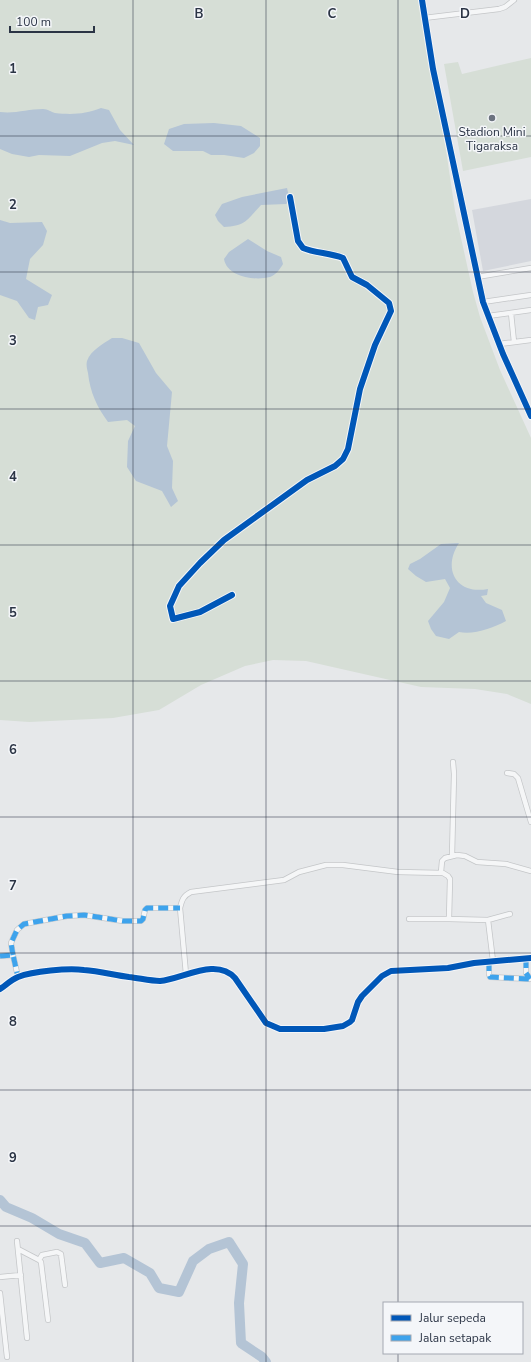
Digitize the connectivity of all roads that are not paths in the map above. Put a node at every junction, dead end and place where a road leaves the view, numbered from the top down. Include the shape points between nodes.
1 (422, 0) edge
2 (514, 0) edge
3 (424, 18) junction
4 (290, 197) dead end
5 (531, 268) edge
6 (477, 277) junction
7 (531, 294) edge
8 (483, 302) junction
9 (531, 310) edge
10 (511, 313) junction
11 (488, 316) junction
12 (531, 340) edge
13 (514, 342) junction
14 (499, 344) junction
15 (531, 416) edge
16 (232, 595) dead end
17 (453, 762) dead end
18 (507, 772) dead end
19 (531, 822) edge
20 (452, 856) junction
21 (531, 871) edge
22 (441, 872) junction
23 (180, 908) junction
24 (510, 914) dead end
25 (449, 918) junction
26 (409, 919) dead end
27 (488, 920) junction
28 (13, 955) junction
29 (0, 956) edge
30 (528, 958) edge
31 (491, 961) junction
32 (186, 974) junction
33 (18, 977) junction
34 (530, 979) edge
35 (0, 989) edge
36 (17, 1241) dead end
37 (18, 1249) junction
38 (39, 1260) junction
39 (20, 1275) junction
40 (0, 1277) edge
41 (66, 1285) dead end
42 (0, 1292) edge
43 (48, 1320) dead end
44 (28, 1338) dead end
45 (7, 1357) dead end

1 - 3 street
2 - 3 street via 499,9
3 - 6 street
4 - 16 street via 298,241 303,248 343,258 352,277 367,285 389,303 391,311 375,345 360,389 344,459 307,480 224,540 179,586 170,606 173,619 200,612
5 - 6 street
6 - 8 street
7 - 8 street
8 - 11 street
9 - 10 street
10 - 11 street
10 - 13 street
11 - 14 street
12 - 13 street
13 - 14 street
14 - 15 street
17 - 20 street
18 - 19 street via 518,778
20 - 21 street via 462,856 481,863 506,864
20 - 22 street via 442,861
22 - 23 street via 398,872 326,865 299,872 284,880 191,892 182,899
22 - 25 street via 450,879
23 - 28 street via 147,908 143,920 137,921 84,914 24,924 17,930 12,943
23 - 32 street
24 - 27 street
25 - 26 street
25 - 27 street
27 - 31 street
28 - 29 street
28 - 33 street
30 - 31 street
30 - 34 street via 526,973
31 - 32 street via 448,968 386,973 359,999 350,1022 343,1026 324,1029 280,1029 266,1023 230,972 218,969
31 - 34 street via 490,977
32 - 33 street via 160,981 72,969
33 - 35 street
36 - 37 street
37 - 38 street
37 - 39 street
38 - 41 street via 42,1255 58,1252 61,1254
38 - 43 street
39 - 40 street
39 - 44 street
42 - 45 street

